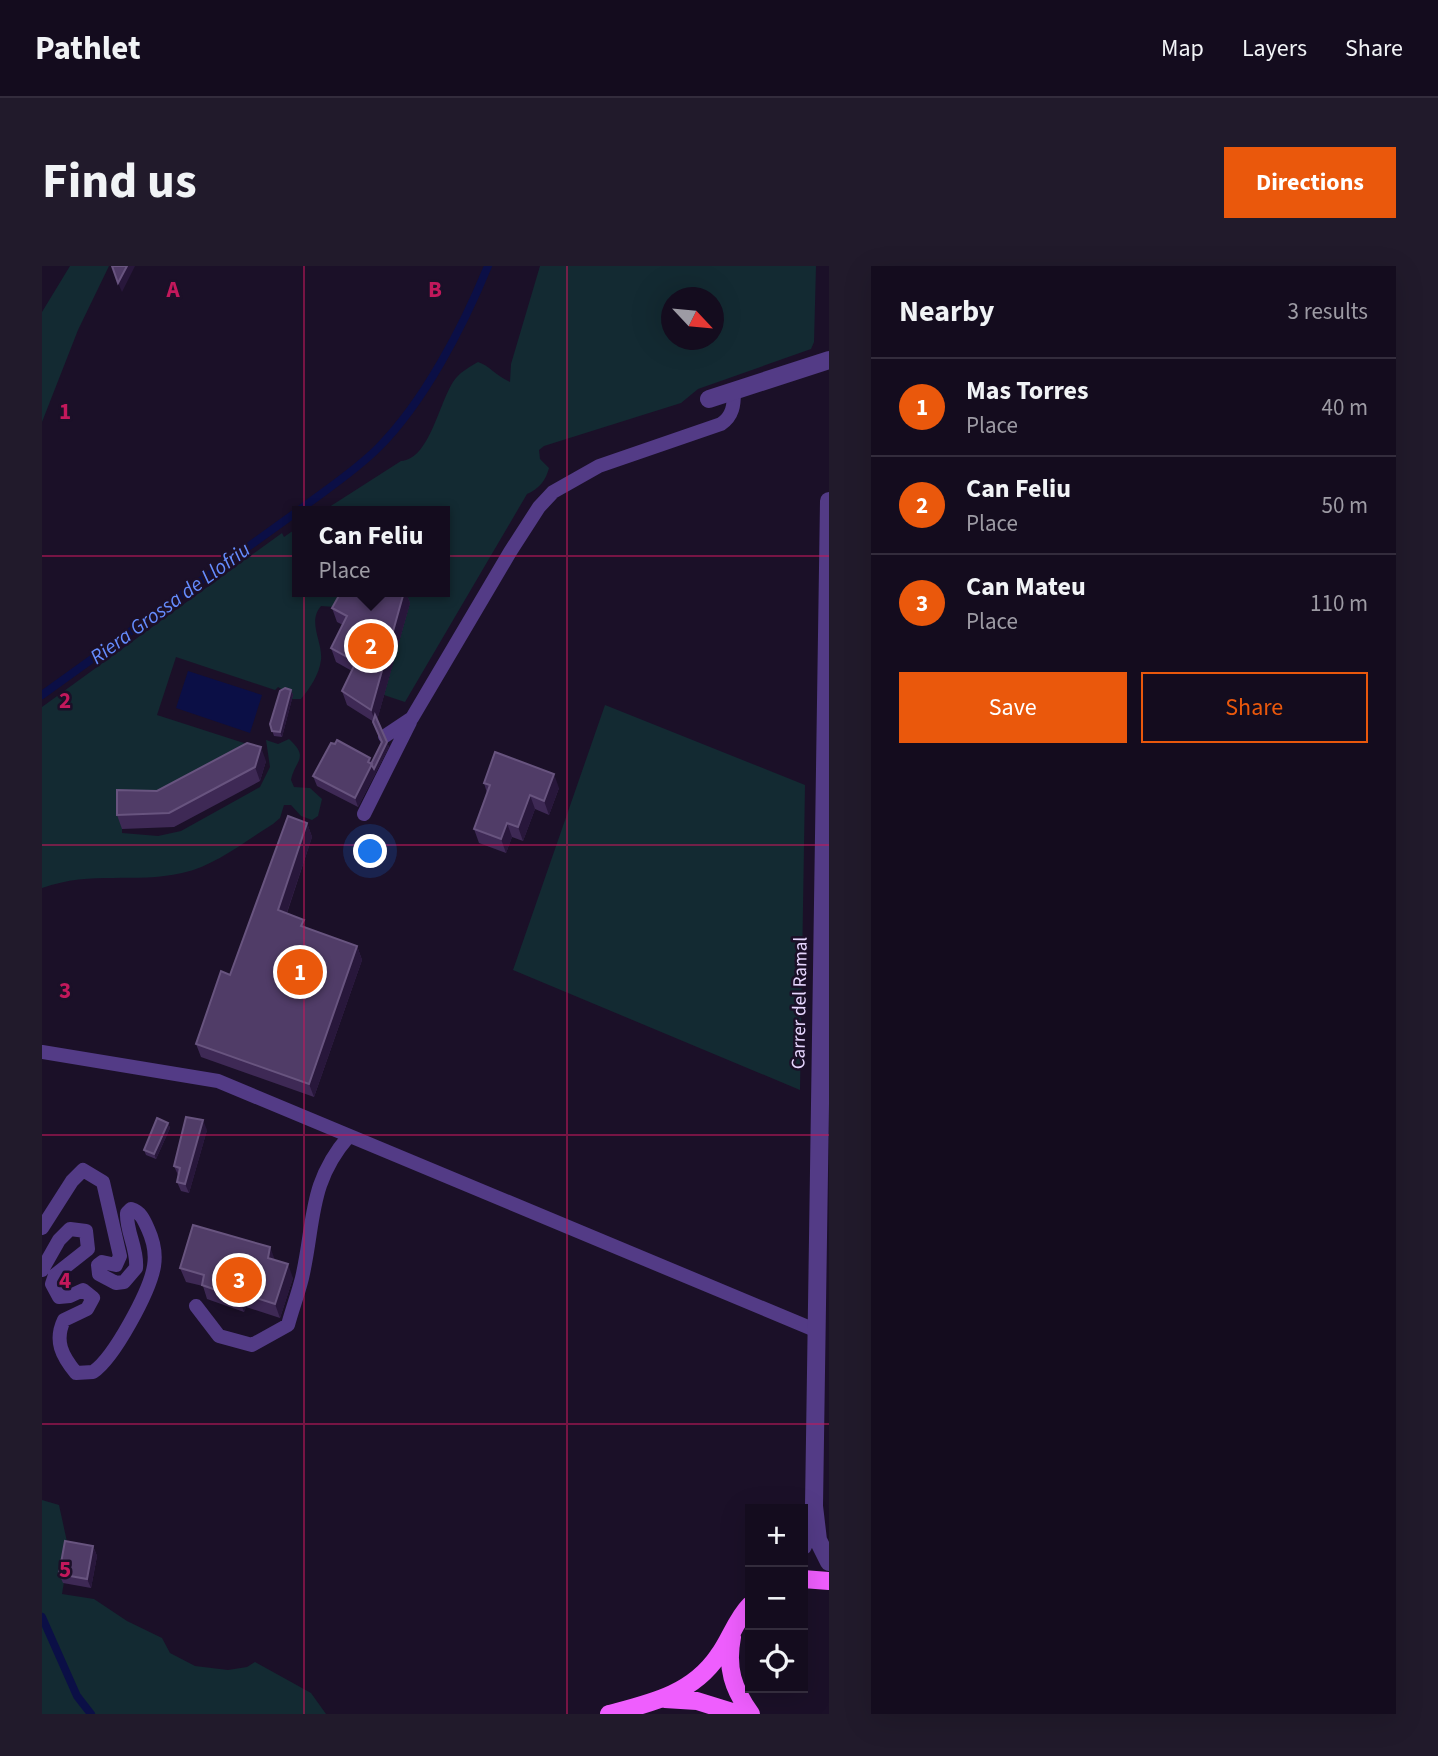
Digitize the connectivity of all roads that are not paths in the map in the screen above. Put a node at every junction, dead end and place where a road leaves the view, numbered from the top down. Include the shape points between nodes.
1 (829, 360) edge
2 (734, 391) junction
3 (709, 399) dead end
4 (829, 501) edge
5 (412, 718) junction
6 (386, 736) edge
7 (364, 814) dead end
8 (42, 1052) edge
9 (349, 1136) junction
10 (42, 1228) edge
11 (42, 1270) edge
12 (196, 1306) dead end
13 (815, 1330) junction
14 (814, 1507) junction
15 (808, 1528) edge
16 (829, 1562) edge
17 (808, 1579) edge
18 (829, 1581) edge
19 (745, 1613) edge
20 (734, 1630) junction
21 (665, 1699) junction
22 (610, 1714) edge
23 (739, 1714) edge
24 (751, 1714) edge

1 - 2 street
2 - 3 street
2 - 5 lane via 730,415 720,424 599,466 553,492 539,506
4 - 13 street, Carrer del Ramal
5 - 6 lane
5 - 7 lane
8 - 9 lane via 218,1082
9 - 12 lane via 329,1159 318,1193 288,1325 252,1345 219,1336
9 - 13 lane
10 - 11 lane via 83,1170 97,1177 106,1189 120,1256 116,1265 98,1265 99,1274 124,1282 136,1268 127,1222 131,1209 143,1217 151,1236 155,1258 150,1280 114,1353 93,1372 76,1373 58,1339 64,1320 87,1309 93,1297 83,1290 59,1297 52,1284 55,1275 88,1249 86,1231 70,1229
13 - 14 street, Carrer del Ramal
14 - 15 street, Carrer del Ramal
14 - 16 street, Carrer del Ramal via 818,1540
17 - 18 main road
19 - 20 main road
20 - 21 main road via 717,1658 686,1688
20 - 24 main road via 730,1674 737,1695
21 - 22 main road
21 - 23 main road via 697,1701

